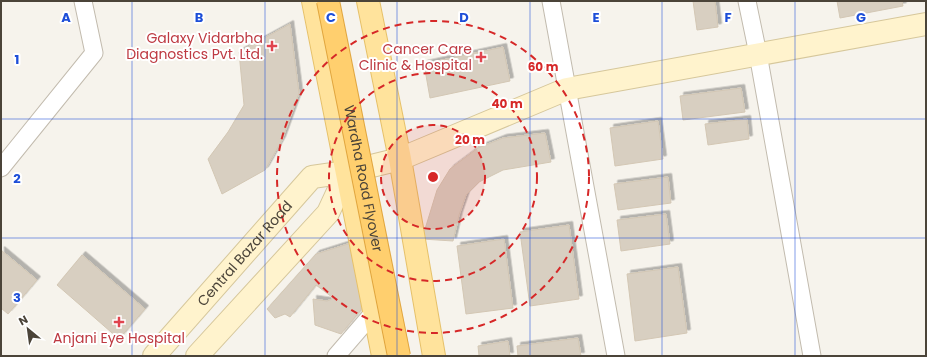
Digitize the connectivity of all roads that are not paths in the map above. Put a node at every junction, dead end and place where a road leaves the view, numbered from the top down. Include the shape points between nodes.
1 (83, 1) edge
2 (313, 1) edge
3 (328, 1) edge
4 (343, 1) edge
5 (368, 1) edge
6 (551, 1) edge
7 (747, 1) edge
8 (926, 24) edge
9 (758, 54) junction
10 (567, 89) junction
11 (400, 159) junction
12 (1, 168) edge
13 (347, 172) junction
14 (374, 312) junction
15 (154, 356) edge
16 (197, 356) edge
17 (336, 356) edge
18 (383, 356) edge
19 (399, 356) edge
20 (414, 356) edge
21 (434, 356) edge
22 (616, 356) edge
23 (812, 356) edge

1 - 12 street via 94,53
2 - 13 main road
3 - 19 highway, Wardha Road Flyover, bridge
4 - 20 highway, Wardha Road Flyover
5 - 11 main road
6 - 10 street
7 - 9 street
8 - 9 main road, Central Bazar Road
9 - 10 main road, Central Bazar Road
9 - 23 street
10 - 11 main road, Central Bazar Road
10 - 22 street
11 - 13 main road, Central Bazar Road
11 - 21 main road
13 - 14 main road
13 - 15 main road, Central Bazar Road via 312,177
13 - 16 main road via 328,213
14 - 17 street
14 - 18 main road

